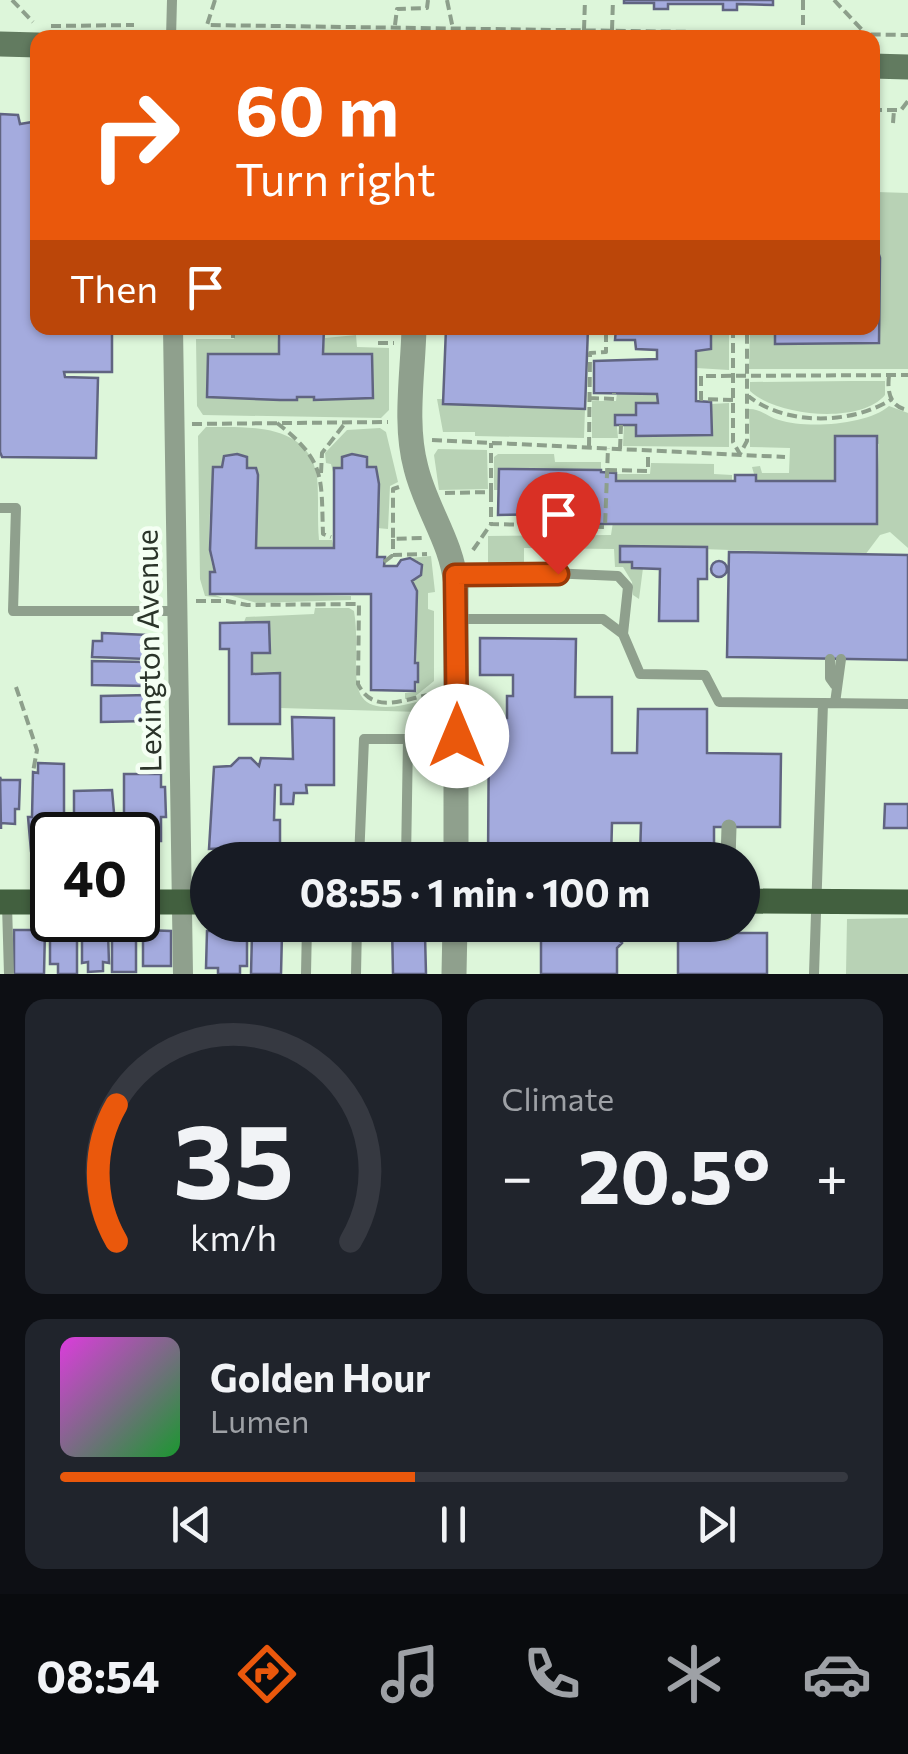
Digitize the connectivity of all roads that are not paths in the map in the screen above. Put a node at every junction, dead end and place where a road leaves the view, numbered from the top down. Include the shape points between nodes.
1 (172, 0) edge
2 (171, 30) edge
3 (0, 44) edge
4 (30, 44) edge
5 (880, 66) edge
6 (908, 67) edge
7 (173, 335) edge
8 (404, 335) edge
9 (0, 508) edge
10 (455, 575) junction
11 (177, 612) junction
12 (456, 618) junction
13 (624, 634) junction
14 (836, 659) dead end
15 (829, 703) junction
16 (908, 704) edge
17 (729, 827) dead end
18 (190, 842) edge
19 (360, 842) edge
20 (406, 842) edge
21 (456, 842) edge
22 (729, 842) edge
23 (760, 901) edge
24 (4, 902) edge
25 (30, 902) edge
26 (160, 902) edge
27 (190, 902) edge
28 (818, 902) junction
29 (908, 902) edge
30 (190, 928) edge
31 (307, 942) edge
32 (356, 942) edge
33 (455, 942) edge
34 (9, 974) edge
35 (183, 974) edge
36 (306, 974) edge
37 (356, 974) edge
38 (454, 974) edge
39 (814, 974) edge

1 - 2 lane
3 - 4 main road
5 - 6 main road
7 - 11 street, Lexington Avenue
8 - 10 street via 417,474
9 - 11 lane via 16,508 13,612
10 - 12 street
10 - 13 lane via 618,576 628,587
11 - 18 street, Lexington Avenue
12 - 13 lane via 603,619
12 - 21 street
13 - 15 lane via 640,674 704,675 719,702
14 - 15 lane
15 - 16 lane
15 - 28 lane
17 - 22 street
19 - 20 lane via 364,739 408,739
23 - 28 main road
24 - 25 main road
24 - 34 lane
26 - 27 main road
28 - 29 main road
28 - 39 lane
30 - 35 street, Lexington Avenue
31 - 36 lane
32 - 37 lane
33 - 38 street

